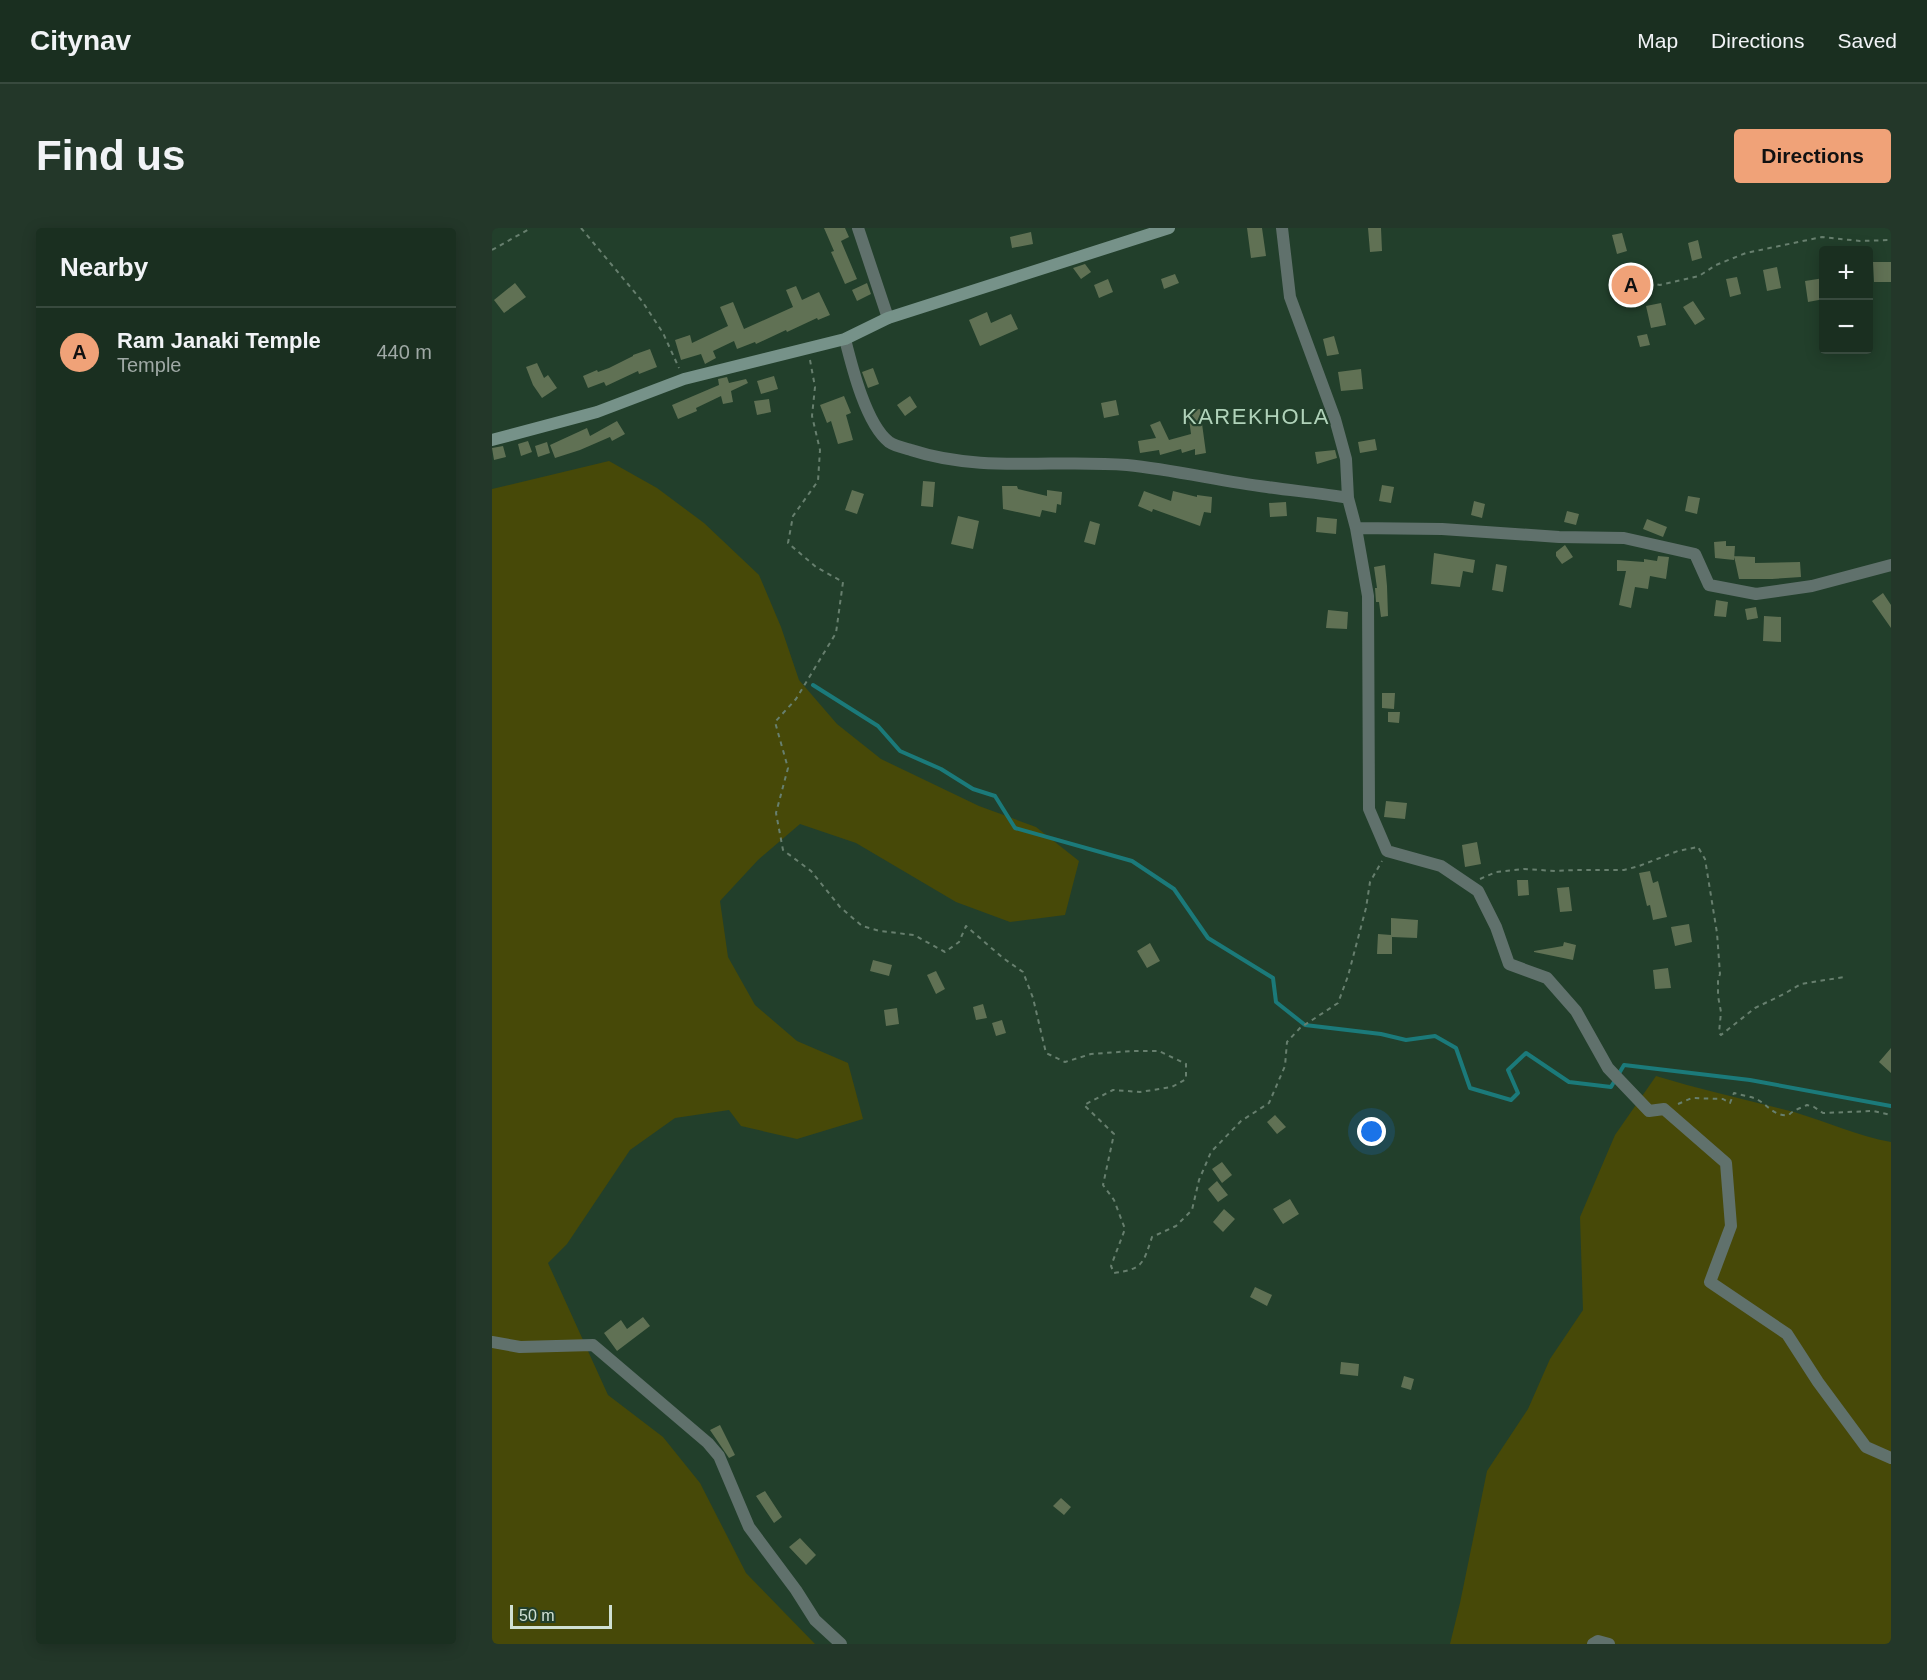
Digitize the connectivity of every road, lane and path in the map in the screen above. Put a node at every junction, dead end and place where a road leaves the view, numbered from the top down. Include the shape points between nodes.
1 (531, 228) edge
2 (581, 228) edge
3 (858, 228) edge
4 (1169, 228) edge
5 (1282, 228) edge
6 (1891, 240) edge
7 (492, 250) edge
8 (1631, 279) dead end
9 (888, 318) junction
10 (845, 339) junction
11 (808, 348) junction
12 (684, 379) junction
13 (492, 440) edge
14 (1348, 498) junction
15 (1356, 528) junction
16 (1891, 565) edge
17 (1387, 851) junction
18 (1471, 886) junction
19 (1844, 977) dead end
20 (1664, 1109) junction
21 (1891, 1115) edge
22 (492, 1342) edge
23 (1891, 1458) edge
24 (841, 1644) edge
25 (1593, 1644) edge
26 (1609, 1644) edge

1 - 7 path
2 - 12 path via 642,301 663,333
3 - 9 street
4 - 9 street
5 - 14 street via 1290,297 1335,419 1346,459
6 - 8 path via 1860,242 1822,237 1746,253 1699,276 1670,283 1660,285
9 - 10 street
10 - 11 street
10 - 14 street via 874,423 890,443 928,455 998,464 1155,468
11 - 12 street
11 - 17 path via 815,387 812,416 820,450 818,481 794,516 788,543 816,567 843,582 836,633 796,699 775,722 788,768 776,813 783,850 811,871 840,907 862,926 914,935 945,952 959,942 966,926 1023,972 1046,1053 1065,1062 1091,1054 1159,1051 1186,1064 1186,1078 1172,1087 1140,1092 1113,1090 1084,1105 1114,1134 1103,1185 1114,1200 1125,1229 1111,1266 1114,1273 1132,1271 1144,1261 1152,1237 1176,1226 1192,1210 1210,1152 1241,1121 1269,1102 1285,1066 1287,1042 1300,1028 1338,1003 1370,882
12 - 13 street via 597,411
14 - 15 street
15 - 16 street via 1624,538 1695,554 1710,585 1756,594 1812,586
15 - 17 street via 1368,596 1369,809
17 - 18 street via 1442,866
18 - 19 path via 1487,875 1505,871 1624,870 1695,846 1705,859 1715,918 1721,1035 1755,1008 1802,984
18 - 20 street via 1478,891 1509,964 1547,978 1576,1011 1608,1068 1622,1084 1648,1111
20 - 21 path via 1692,1098 1723,1099 1730,1103 1734,1093 1754,1098 1782,1116 1807,1105 1823,1113 1873,1111
20 - 23 street via 1726,1163 1731,1226 1710,1282 1787,1334 1866,1446
22 - 24 street via 520,1347 593,1345 708,1443 718,1456 749,1527 815,1620
25 - 26 street

